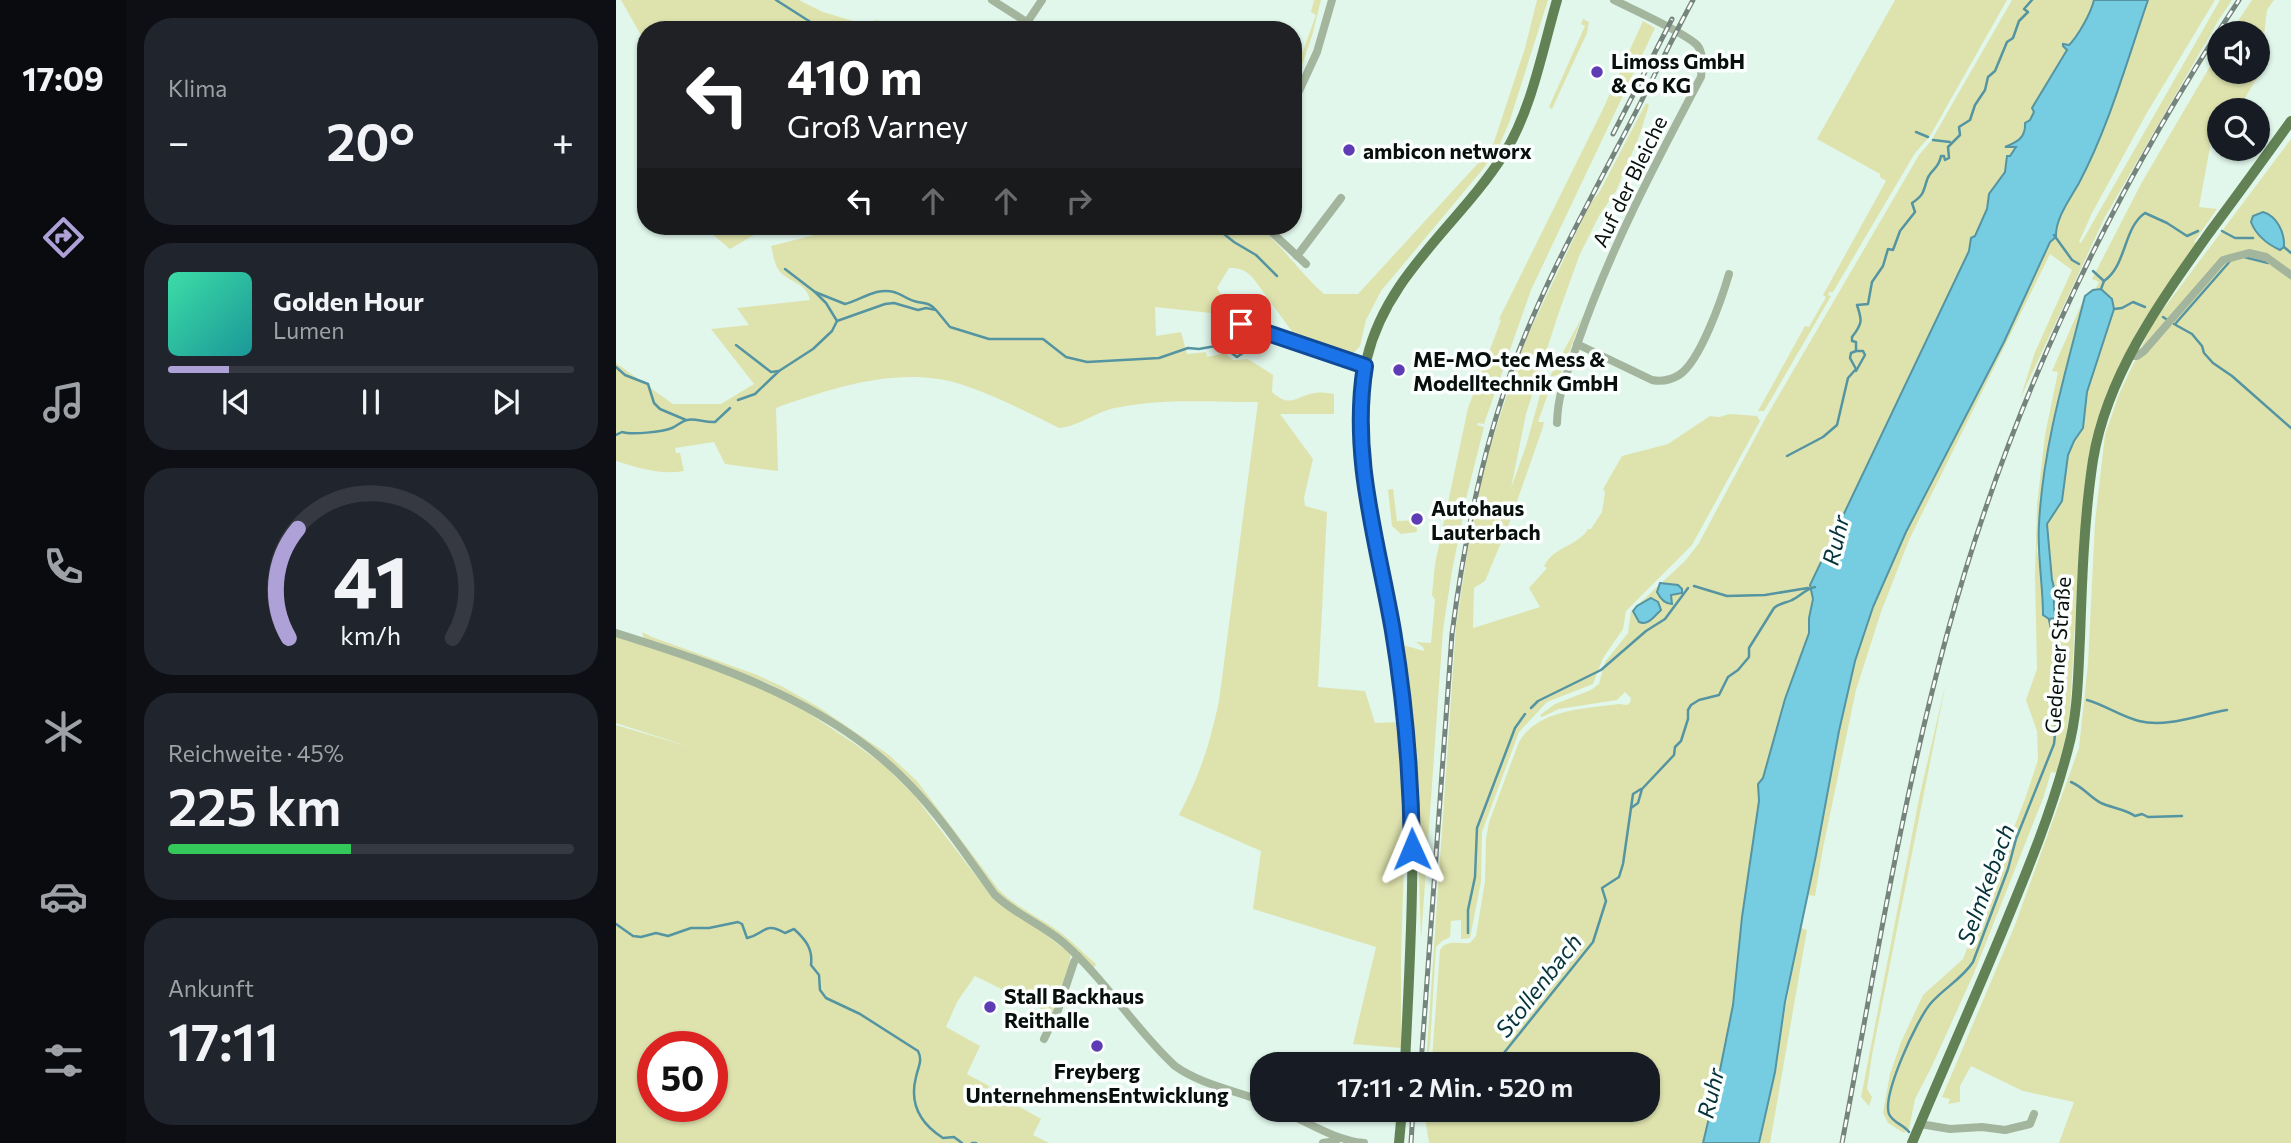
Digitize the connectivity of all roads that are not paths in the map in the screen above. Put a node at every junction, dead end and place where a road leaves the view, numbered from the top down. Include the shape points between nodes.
1 (992, 0) edge
2 (1042, 0) edge
3 (1332, 0) edge
4 (1557, 0) edge
5 (1614, 0) edge
6 (1026, 21) edge
7 (1029, 21) edge
8 (1302, 84) edge
9 (2291, 121) edge
10 (1341, 198) dead end
11 (1275, 235) edge
12 (1297, 256) junction
13 (1306, 264) dead end
14 (1729, 274) dead end
15 (2291, 275) edge
16 (1241, 324) dead end
17 (1577, 344) junction
18 (2130, 356) junction
19 (1365, 366) junction
20 (1557, 423) dead end
21 (616, 632) edge
22 (1078, 956) junction
23 (1044, 1039) dead end
24 (1406, 1052) edge
25 (1250, 1097) edge
26 (2034, 1114) dead end
27 (1305, 1122) edge
28 (1401, 1122) edge
29 (1920, 1124) junction
30 (1338, 1138) junction
31 (1323, 1143) edge
32 (1364, 1143) edge
33 (1399, 1143) edge
34 (1912, 1143) edge

1 - 6 street
2 - 7 street
3 - 8 street
4 - 19 main road via 1513,137 1478,190 1392,295
5 - 17 street, Auf der Bleiche via 1698,46 1701,77 1647,178
9 - 18 main road, Gederner Straße via 2182,271
10 - 12 street
11 - 12 street
12 - 13 street
14 - 17 street via 1696,353 1679,375 1652,380
15 - 18 street, Gederner Straße via 2266,257 2249,253 2223,260 2144,351
16 - 19 street
17 - 20 street, Auf der Bleiche via 1558,398
18 - 29 main road, Gederner Straße via 2109,403 2092,470 2077,700 2069,748 2033,858
19 - 24 main road via 1360,413 1364,484 1394,640 1411,791 1412,915
21 - 22 street via 774,689 842,730 910,785 995,895
22 - 23 street
22 - 25 street via 1175,1066
26 - 29 street via 2030,1124 2009,1130
27 - 30 street
28 - 33 main road
29 - 34 main road, Gederner Straße
30 - 31 street
30 - 32 street

